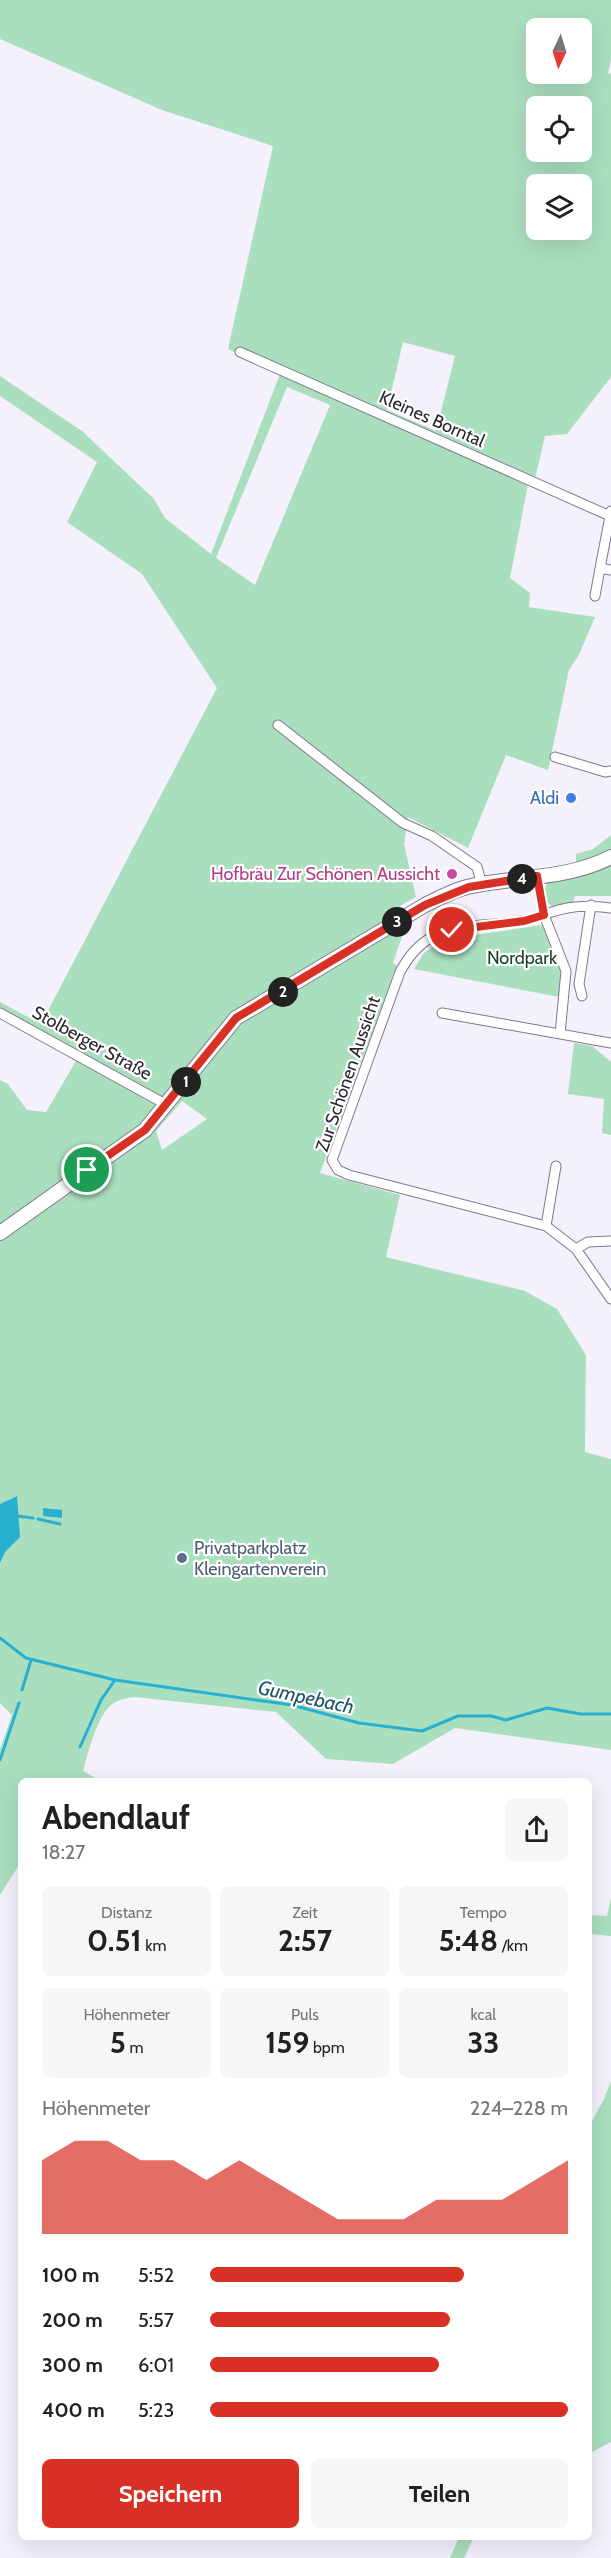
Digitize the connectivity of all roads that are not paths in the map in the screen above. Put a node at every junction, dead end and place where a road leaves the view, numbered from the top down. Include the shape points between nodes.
1 (240, 352) dead end
2 (610, 514) edge
3 (600, 568) junction
4 (611, 570) edge
5 (595, 596) dead end
6 (278, 725) dead end
7 (555, 757) dead end
8 (611, 771) edge
9 (611, 856) edge
10 (537, 876) junction
11 (482, 885) junction
12 (591, 905) junction
13 (611, 908) edge
14 (544, 915) junction
15 (582, 996) dead end
16 (0, 1013) edge
17 (442, 1013) dead end
18 (560, 1035) junction
19 (611, 1043) edge
20 (167, 1105) junction
21 (556, 1166) dead end
22 (546, 1226) junction
23 (0, 1233) edge
24 (611, 1241) edge
25 (576, 1249) junction
26 (611, 1299) edge

1 - 2 street, Kleines Borntal
2 - 3 street
3 - 4 street
3 - 5 street
6 - 11 street via 403,823 432,836 477,867
7 - 8 street
9 - 10 main road via 590,866
10 - 11 main road
10 - 14 street
11 - 20 main road via 425,905 236,1018
12 - 13 street
12 - 14 street
12 - 15 street via 579,984
14 - 18 street via 566,971
14 - 22 street, Zur Schönen Aussicht via 442,932 410,954 332,1160 338,1170 350,1175
16 - 20 street, Stolberger Straße
17 - 18 street
18 - 19 street
20 - 23 main road via 145,1130
21 - 22 street
22 - 25 street, Zur Schönen Aussicht
24 - 25 street via 588,1242
25 - 26 street, Zur Schönen Aussicht

